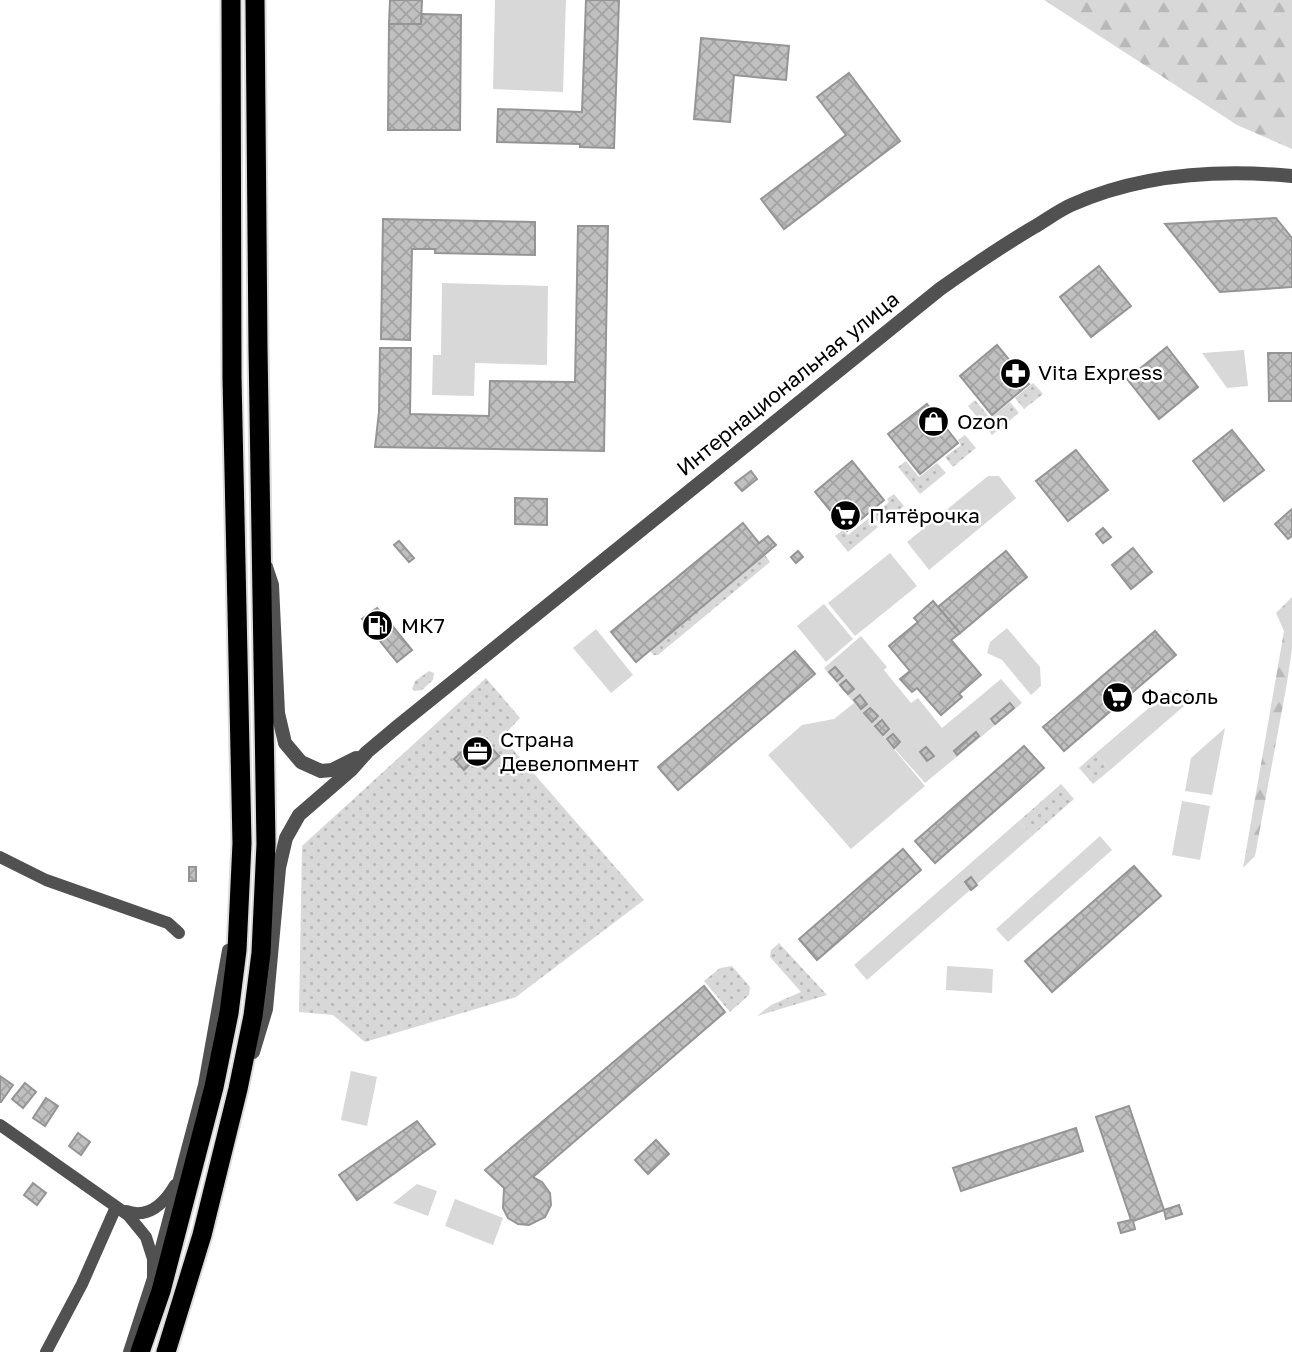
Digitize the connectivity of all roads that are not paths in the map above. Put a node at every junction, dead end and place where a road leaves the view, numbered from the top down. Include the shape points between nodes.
1 (231, 0) edge
2 (256, 0) edge
3 (1292, 176) edge
4 (262, 553) junction
5 (367, 752) junction
6 (242, 842) junction
7 (0, 857) edge
8 (179, 933) dead end
9 (238, 1089) junction
10 (0, 1125) edge
11 (181, 1174) junction
12 (116, 1207) junction
13 (153, 1278) junction
14 (46, 1352) edge
15 (129, 1352) edge
16 (140, 1352) edge
17 (166, 1352) edge

1 - 6 highway via 232,356
2 - 4 highway
3 - 5 street, Интернациональная улица via 1224,173 1127,185 1068,206 993,251
4 - 5 street via 272,585 278,713 285,743 301,762 321,771
4 - 9 highway via 264,901 253,1016
5 - 9 street via 299,815 286,838 266,1009
6 - 11 street via 218,1013
6 - 16 highway via 229,1013 161,1292
7 - 8 street via 46,880 168,923
9 - 17 highway via 202,1235
10 - 12 street
11 - 12 street via 169,1196 152,1211 134,1214
11 - 13 street
12 - 13 street via 146,1237
12 - 14 street
13 - 15 street

